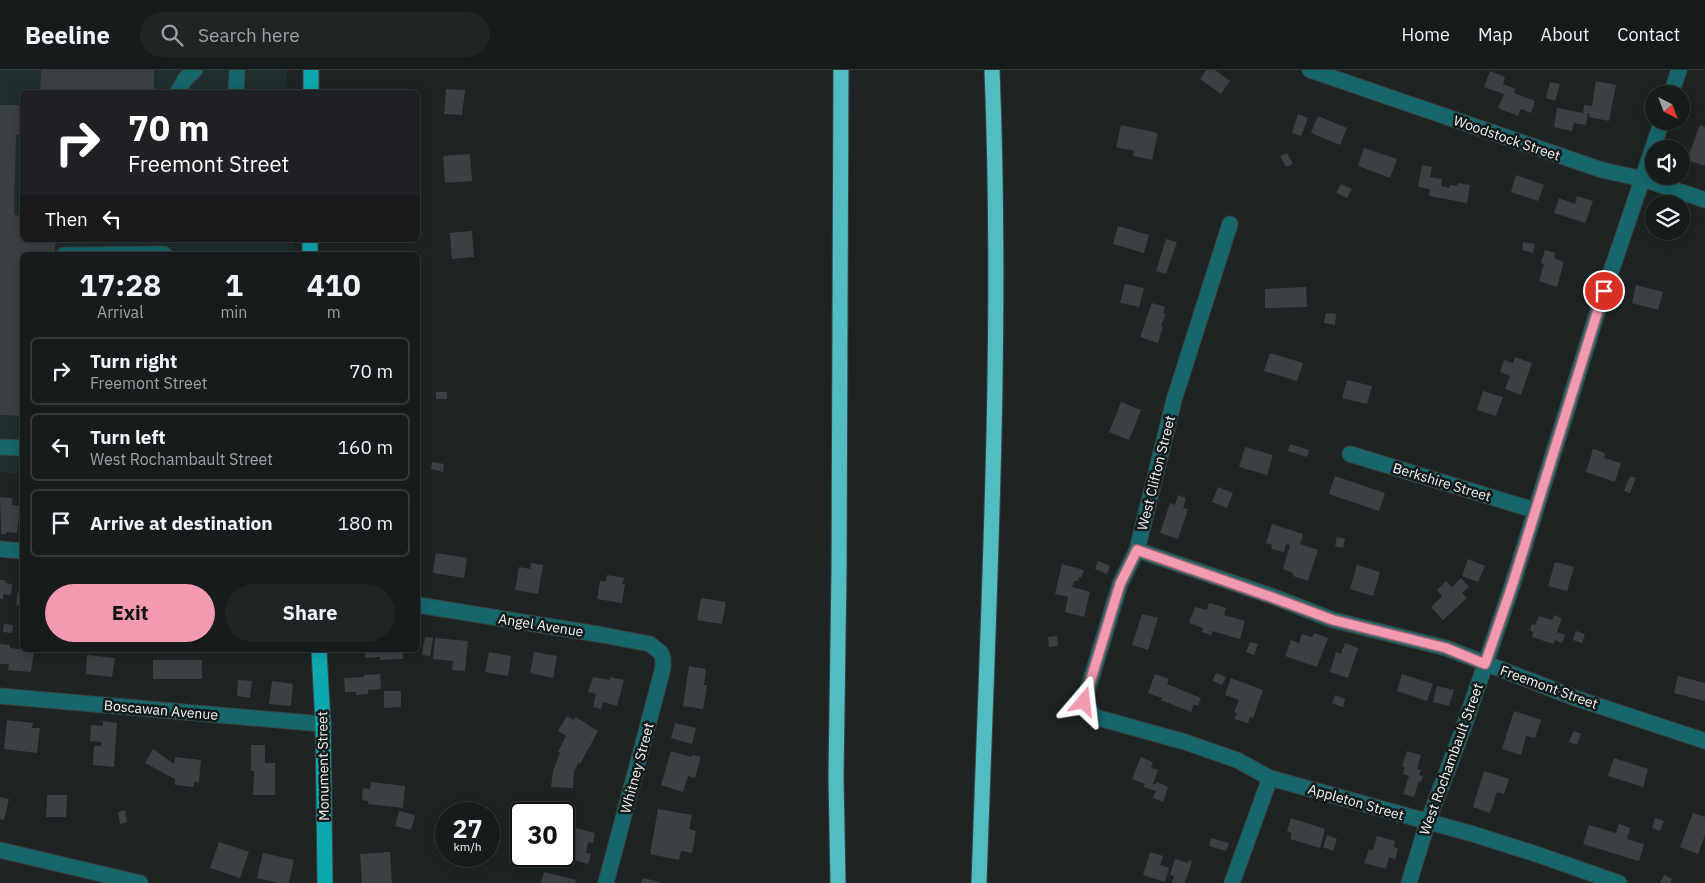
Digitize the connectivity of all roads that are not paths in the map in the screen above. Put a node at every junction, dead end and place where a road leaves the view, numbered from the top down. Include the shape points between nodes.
1 (195, 70) edge
2 (237, 70) edge
3 (311, 70) edge
4 (841, 70) edge
5 (992, 70) edge
6 (1310, 70) edge
7 (1679, 70) edge
8 (1674, 85) edge
9 (179, 90) edge
10 (236, 90) edge
11 (311, 90) edge
12 (1659, 130) edge
13 (1643, 179) junction
14 (1705, 200) edge
15 (1230, 224) dead end
16 (0, 447) edge
17 (20, 448) edge
18 (1350, 454) dead end
19 (1534, 510) junction
20 (0, 549) edge
21 (1137, 550) junction
22 (20, 551) edge
23 (420, 605) edge
24 (318, 652) edge
25 (661, 653) joint
26 (1485, 664) junction
27 (0, 696) edge
28 (1096, 716) joint
29 (323, 724) junction
30 (1705, 740) edge
31 (1270, 778) junction
32 (1427, 822) junction
33 (0, 850) edge
34 (140, 883) edge
35 (325, 883) edge
36 (606, 883) edge
37 (838, 883) edge
38 (979, 883) edge
39 (1232, 883) edge
40 (1409, 883) edge
41 (1619, 883) edge

1 - 9 street
2 - 10 street
3 - 11 main road
4 - 37 highway
5 - 38 highway via 995,397
6 - 13 street, Woodstock Street via 1602,170
7 - 8 street
12 - 13 street, West Rochambault Street
13 - 14 street, Woodstock Street
13 - 19 street, West Rochambault Street
15 - 21 street, West Clifton Street via 1174,400
16 - 17 street
18 - 19 street, Berkshire Street
19 - 26 street, West Rochambault Street
20 - 22 street
21 - 26 street, Freemont Street via 1333,620 1446,648
21 - 28 street, West Clifton Street via 1120,584 1084,702
23 - 25 street, Angel Avenue via 650,644
24 - 29 main road, Monument Street
25 - 36 street, Whitney Street via 663,668
26 - 30 street, Freemont Street
26 - 32 street, West Rochambault Street
27 - 29 street, Boscawan Avenue
28 - 31 street, Appleton Street via 1237,760
29 - 35 main road, Monument Street
31 - 32 street, Appleton Street
31 - 39 street
32 - 40 street, West Rochambault Street
32 - 41 street, Appleton Street via 1518,848
33 - 34 street

